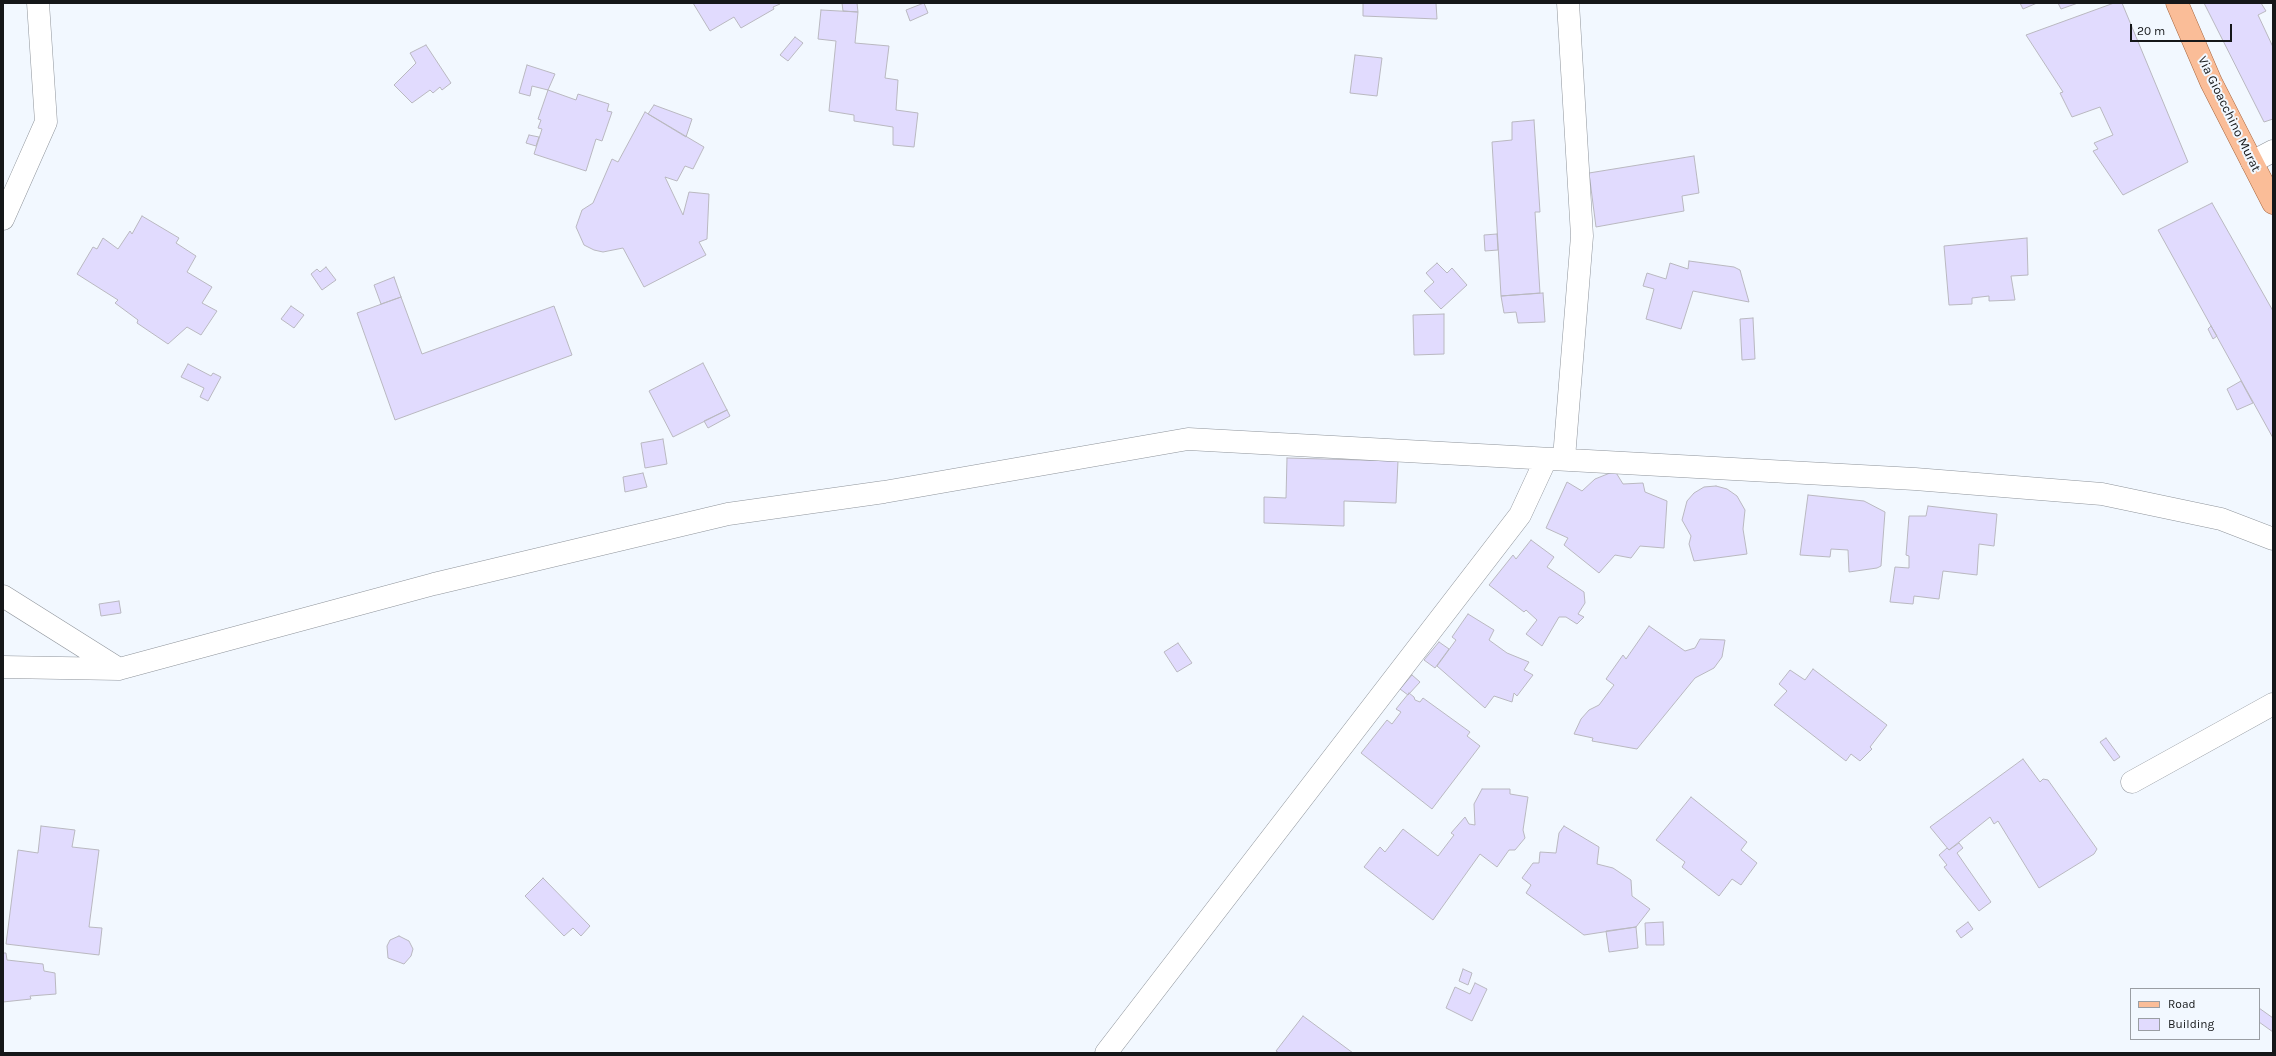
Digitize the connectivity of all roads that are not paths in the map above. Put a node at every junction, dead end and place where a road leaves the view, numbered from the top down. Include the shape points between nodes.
1 (38, 3) edge
2 (1568, 3) edge
3 (2177, 3) edge
4 (2273, 151) edge
5 (2252, 162) junction
6 (2273, 203) edge
7 (3, 219) edge
8 (1546, 459) junction
9 (2273, 539) edge
10 (3, 596) edge
11 (3, 667) edge
12 (119, 669) junction
13 (2273, 704) edge
14 (2132, 782) dead end
15 (1106, 1053) edge

1 - 7 street via 46,122
2 - 8 street via 1582,236 1564,458
3 - 5 main road, Via Gioacchino Murat via 2211,82
4 - 5 street
5 - 6 main road, Via Gioacchino Murat
8 - 9 street via 1915,479 2102,494 2221,519
8 - 12 street via 1188,439 884,492 728,514 434,584
8 - 15 street via 1520,515
10 - 12 street
11 - 12 street
13 - 14 street

